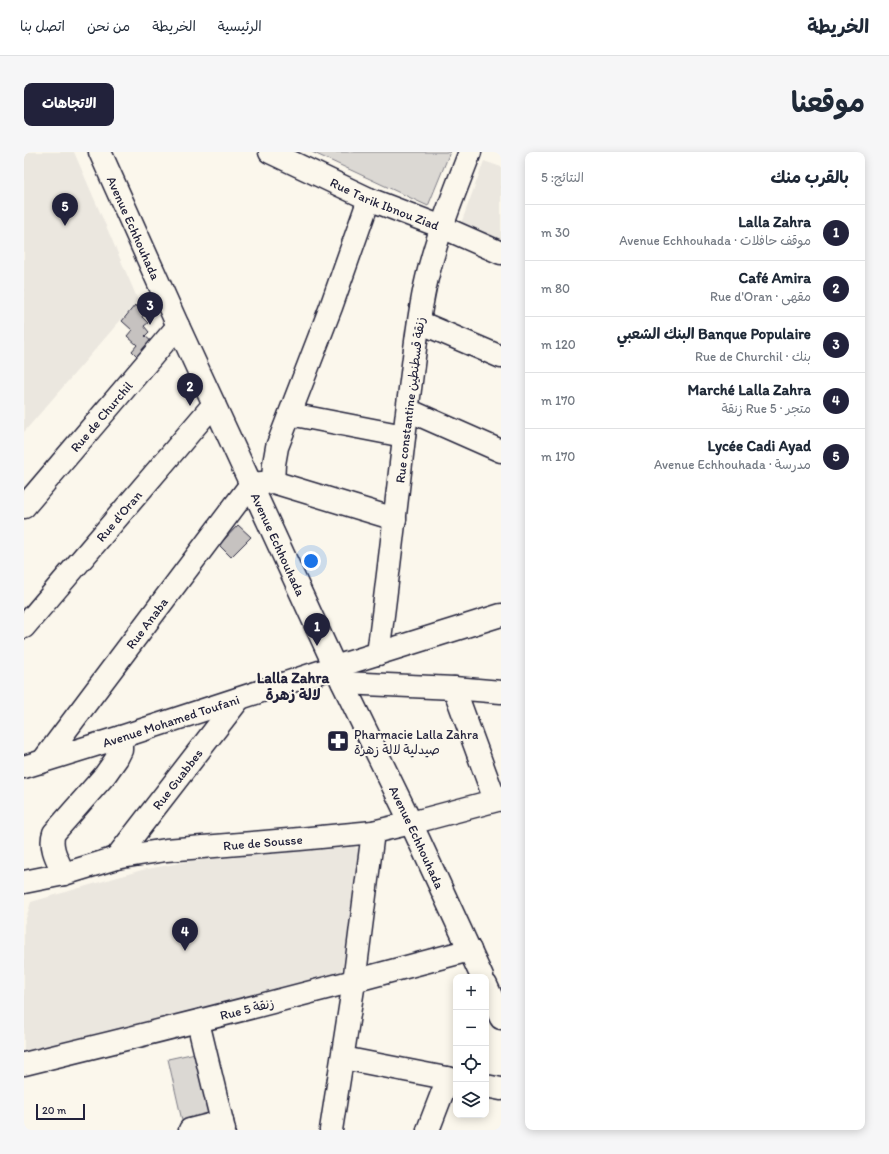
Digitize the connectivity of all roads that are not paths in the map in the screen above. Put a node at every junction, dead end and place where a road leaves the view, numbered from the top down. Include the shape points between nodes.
1 (100, 152) edge
2 (270, 152) edge
3 (470, 152) edge
4 (369, 199) junction
5 (442, 227) junction
6 (501, 253) edge
7 (419, 322) junction
8 (178, 326) junction
9 (501, 357) edge
10 (214, 404) junction
11 (408, 410) junction
12 (290, 414) junction
13 (404, 436) junction
14 (501, 451) edge
15 (273, 482) junction
16 (251, 484) junction
17 (24, 507) edge
18 (395, 519) junction
19 (501, 615) edge
20 (24, 628) edge
21 (378, 654) junction
22 (339, 675) junction
23 (454, 688) junction
24 (501, 692) edge
25 (239, 699) junction
26 (121, 738) junction
27 (33, 764) edge
28 (498, 799) edge
29 (411, 823) junction
30 (373, 832) junction
31 (116, 858) junction
32 (64, 874) junction
33 (24, 882) edge
34 (470, 950) junction
35 (481, 974) edge
36 (354, 982) junction
37 (489, 992) edge
38 (501, 1018) edge
39 (198, 1022) junction
40 (343, 1058) junction
41 (24, 1064) edge
42 (452, 1079) edge
43 (489, 1087) edge
44 (501, 1089) edge
45 (223, 1126) edge
46 (190, 1130) edge
47 (331, 1130) edge
48 (428, 1130) edge

1 - 8 street, Avenue Echhouhada
2 - 4 street, Rue Tarik Ibnou Ziad
3 - 5 street, Rue constantine زنقة قسطنطين
4 - 5 street, Rue Tarik Ibnou Ziad
4 - 12 street via 332,307
5 - 6 street, Rue Tarik Ibnou Ziad
5 - 7 street, Rue constantine زنقة قسطنطين via 427,278
7 - 9 street
7 - 11 street, Rue constantine زنقة قسطنطين
8 - 10 street, Avenue Echhouhada
8 - 17 street, Rue de Churchil
10 - 16 street, Avenue Echhouhada
10 - 20 street, Rue d'Oran
11 - 13 street, Rue constantine زنقة قسطنطين
11 - 14 street
12 - 13 street
12 - 15 street via 276,447
13 - 18 street, Rue constantine زنقة قسطنطين
15 - 16 street
15 - 18 street
16 - 22 street, Avenue Echhouhada
16 - 27 street, Rue Anaba
18 - 21 street, Rue constantine زنقة قسطنطين
19 - 21 street, Avenue Mohamed Toufani
21 - 22 street, Avenue Mohamed Toufani
22 - 23 street
22 - 25 street, Avenue Mohamed Toufani
22 - 29 street, Avenue Echhouhada
23 - 24 street
23 - 28 street
25 - 26 street, Avenue Mohamed Toufani
25 - 31 street, Rue Guabbes
26 - 27 street, Avenue Mohamed Toufani
26 - 32 street via 121,750 113,764 54,833 54,852
28 - 29 street, Rue de Sousse
29 - 30 street, Rue de Sousse
29 - 34 street, Avenue Echhouhada
30 - 31 street, Rue de Sousse via 166,850
30 - 36 street
31 - 32 street, Rue de Sousse
32 - 33 street, Rue de Sousse
34 - 35 street, Avenue Echhouhada
34 - 36 street, Rue 5 زنقة
36 - 39 street, Rue 5 زنقة
36 - 40 street
37 - 38 street
39 - 41 street, Rue 5 زنقة
39 - 45 street
40 - 42 street
40 - 47 street
42 - 48 street
43 - 44 street
45 - 46 street

